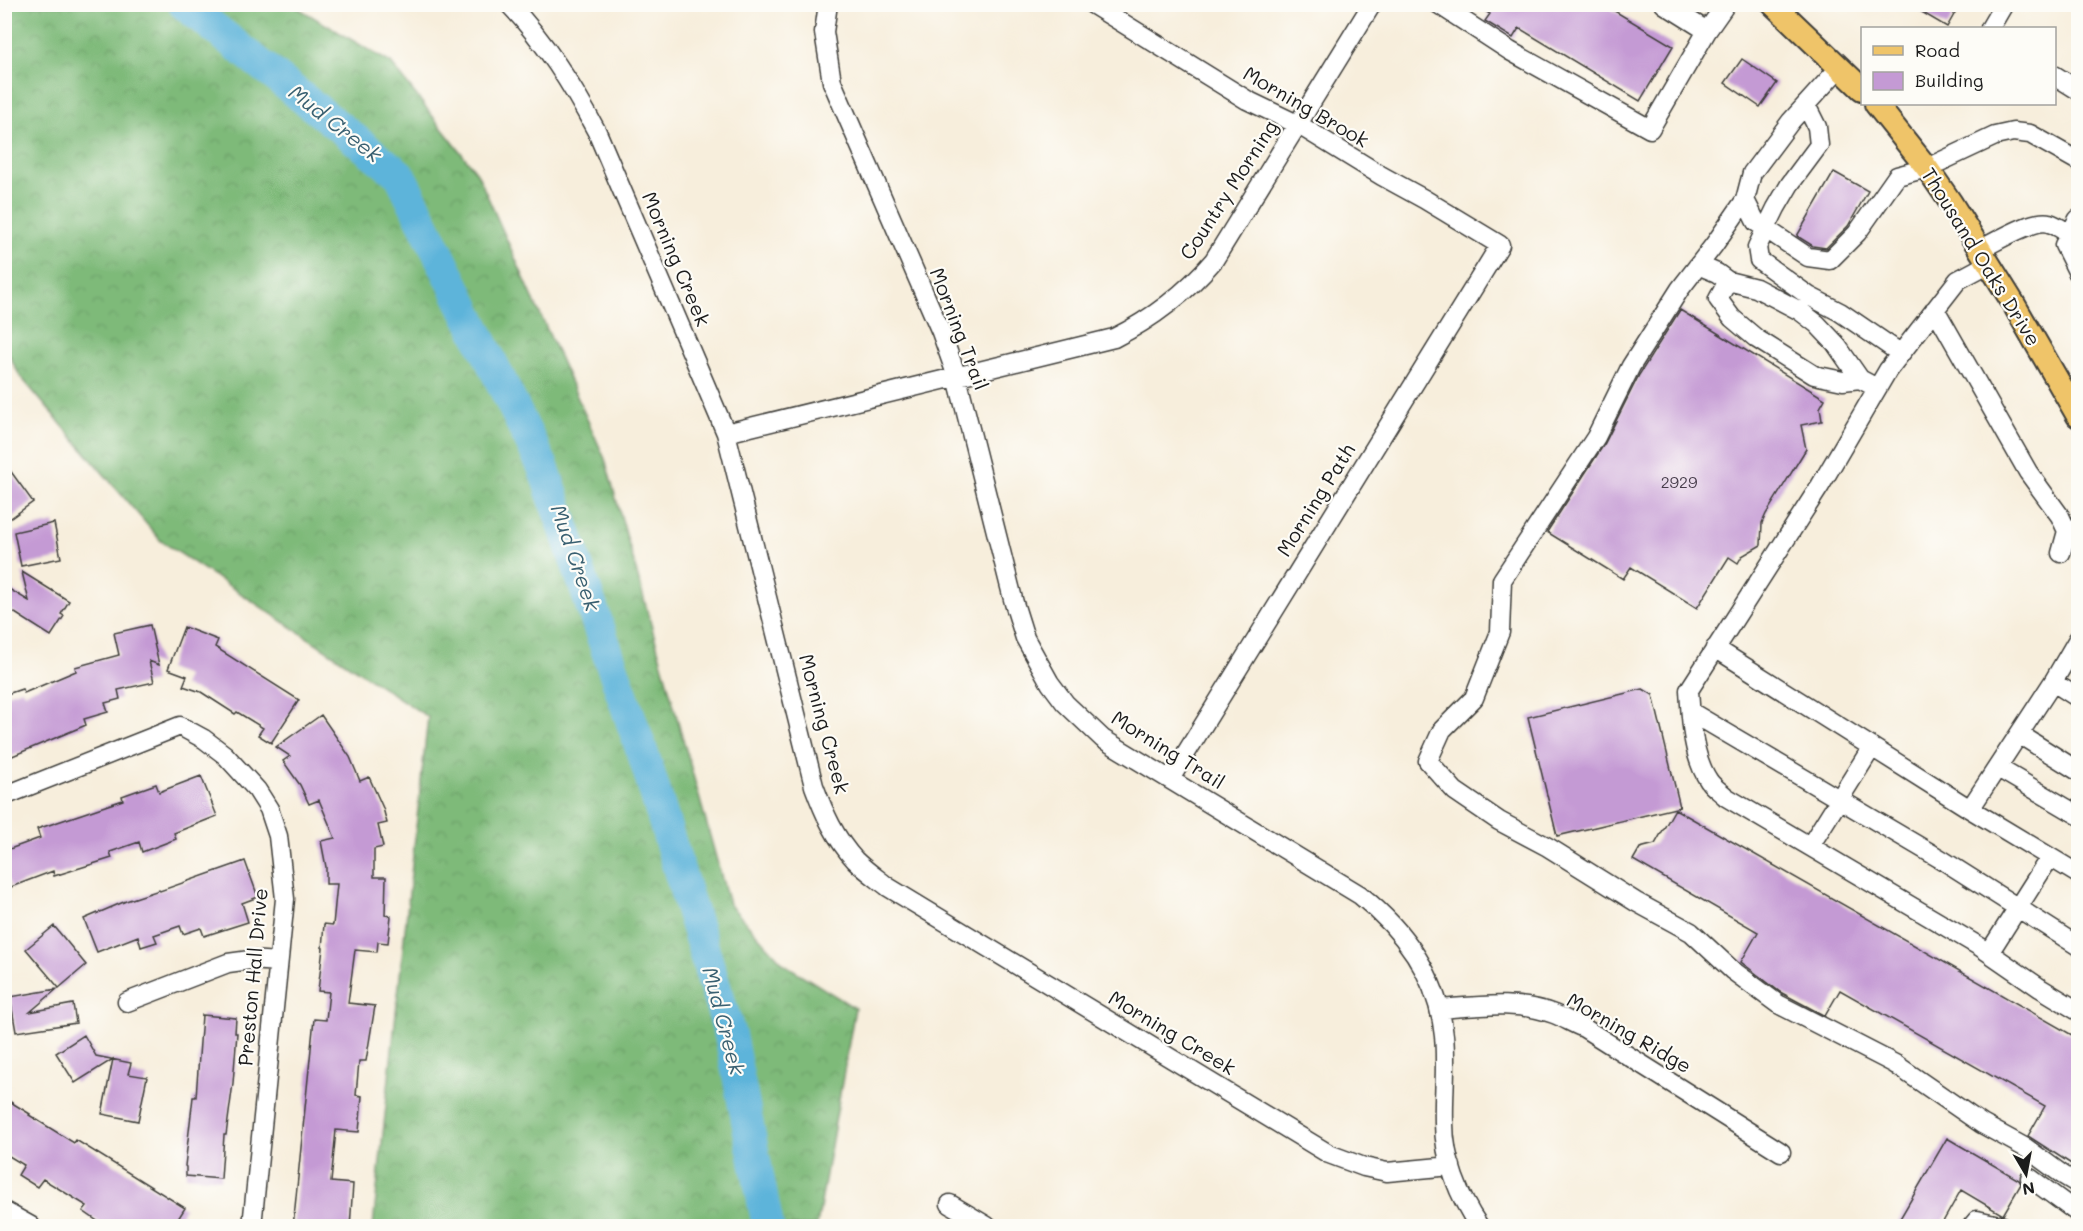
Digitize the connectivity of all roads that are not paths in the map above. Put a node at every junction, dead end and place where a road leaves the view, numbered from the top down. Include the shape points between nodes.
1 (509, 4) edge
2 (828, 4) edge
3 (1092, 4) edge
4 (1372, 4) edge
5 (1438, 4) edge
6 (1664, 4) edge
7 (1726, 4) edge
8 (1773, 4) edge
9 (2004, 4) edge
10 (1991, 27) edge
11 (1707, 31) junction
12 (1840, 67) junction
13 (2056, 76) edge
14 (1861, 87) edge
15 (2079, 90) edge
16 (1806, 105) junction
17 (1877, 105) edge
18 (1299, 125) junction
19 (2079, 161) edge
20 (1927, 168) junction
21 (1744, 200) junction
22 (2079, 219) edge
23 (1767, 229) junction
24 (2074, 237) edge
25 (1500, 245) joint
26 (1984, 257) junction
27 (1698, 265) junction
28 (2079, 273) edge
29 (1728, 282) junction
30 (1935, 309) junction
31 (1900, 353) junction
32 (957, 377) junction
33 (1860, 379) junction
34 (1877, 388) junction
35 (2079, 416) edge
36 (726, 433) junction
37 (2061, 553) dead end
38 (2079, 639) edge
39 (1715, 648) junction
40 (2053, 682) junction
41 (2079, 698) edge
42 (1690, 712) junction
43 (2019, 734) junction
44 (1872, 747) junction
45 (1998, 768) junction
46 (2079, 771) edge
47 (1170, 779) junction
48 (4, 796) edge
49 (1839, 800) junction
50 (1970, 809) junction
51 (2079, 815) edge
52 (1810, 846) junction
53 (2050, 857) junction
54 (2079, 874) edge
55 (2018, 908) junction
56 (2079, 946) edge
57 (1989, 953) junction
58 (278, 962) junction
59 (127, 1002) dead end
60 (1439, 1009) junction
61 (2079, 1011) edge
62 (1781, 1152) dead end
63 (1451, 1166) junction
64 (2030, 1178) dead end
65 (2079, 1184) edge
66 (951, 1204) dead end
67 (4, 1211) edge
68 (2079, 1213) edge
69 (30, 1227) edge
70 (252, 1227) edge
71 (987, 1227) edge
72 (1479, 1227) edge
73 (1972, 1227) edge
74 (2003, 1227) edge

1 - 36 street, Morning Creek via 551,53 597,132
2 - 32 street, Morning Trail via 824,32 832,82
3 - 18 street, Morning Brook via 1247,100
4 - 18 street, Country Morning
5 - 11 street via 1510,51 1650,129
6 - 11 street
7 - 11 street
8 - 12 main road
9 - 10 street
12 - 14 main road
12 - 16 street
13 - 15 street
16 - 21 street via 1752,173
16 - 23 street via 1817,127 1819,145 1785,192
17 - 20 main road, Thousand Oaks Drive
18 - 25 street, Morning Brook
18 - 32 street, Country Morning via 1214,260 1186,291 1158,313 1114,338
19 - 20 street via 2030,134 2013,132 1995,136
20 - 23 street via 1897,176 1857,233 1830,260 1808,256
20 - 26 main road, Thousand Oaks Drive
21 - 23 street via 1756,222
21 - 27 street
22 - 24 street
23 - 31 street via 1756,248 1759,260
24 - 26 street via 2049,222 2037,222
24 - 28 street via 2064,244
25 - 47 street, Morning Path
26 - 30 street via 1958,280
26 - 35 main road, Thousand Oaks Drive
27 - 29 street
27 - 65 street via 1631,366 1596,437 1502,580 1500,632 1474,698 1442,729 1428,761 1455,791 1499,821 1691,932 1732,970 1778,1004 1895,1064
29 - 33 street via 1756,288 1800,311 1834,343
29 - 33 street via 1718,299 1732,318 1757,339 1814,375 1843,381
30 - 31 street
30 - 37 street via 2028,472 2060,516 2067,531
31 - 34 street
32 - 36 street, Country Morning
32 - 47 street, Morning Trail via 1014,603 1036,661 1083,722 1118,749
33 - 34 street
34 - 39 street via 1767,572
36 - 63 street, Morning Creek via 814,786 835,834 856,861 888,887 1329,1154 1387,1172
38 - 40 street
39 - 42 street via 1689,690
39 - 44 street
40 - 41 street
40 - 43 street
42 - 49 street
42 - 52 street via 1698,758 1709,781 1726,797
43 - 45 street
43 - 46 street
44 - 49 street
44 - 50 street
45 - 50 street
45 - 51 street
47 - 60 street, Morning Trail via 1379,910 1401,933 1422,965
48 - 58 street, Preston Hall Drive via 180,726 204,739 256,790 278,836 285,900
49 - 52 street
49 - 55 street
50 - 53 street
52 - 57 street
53 - 54 street
53 - 55 street
55 - 56 street
55 - 57 street
57 - 61 street
58 - 59 street via 228,963
58 - 70 street, Preston Hall Drive
60 - 62 street, Morning Ridge via 1502,1004 1553,1014 1584,1028
60 - 63 street, Morning Trail via 1444,1038 1444,1126
63 - 72 street, Morning Trail via 1466,1207
64 - 68 street
66 - 71 street
67 - 69 street
73 - 74 street via 1977,1220

